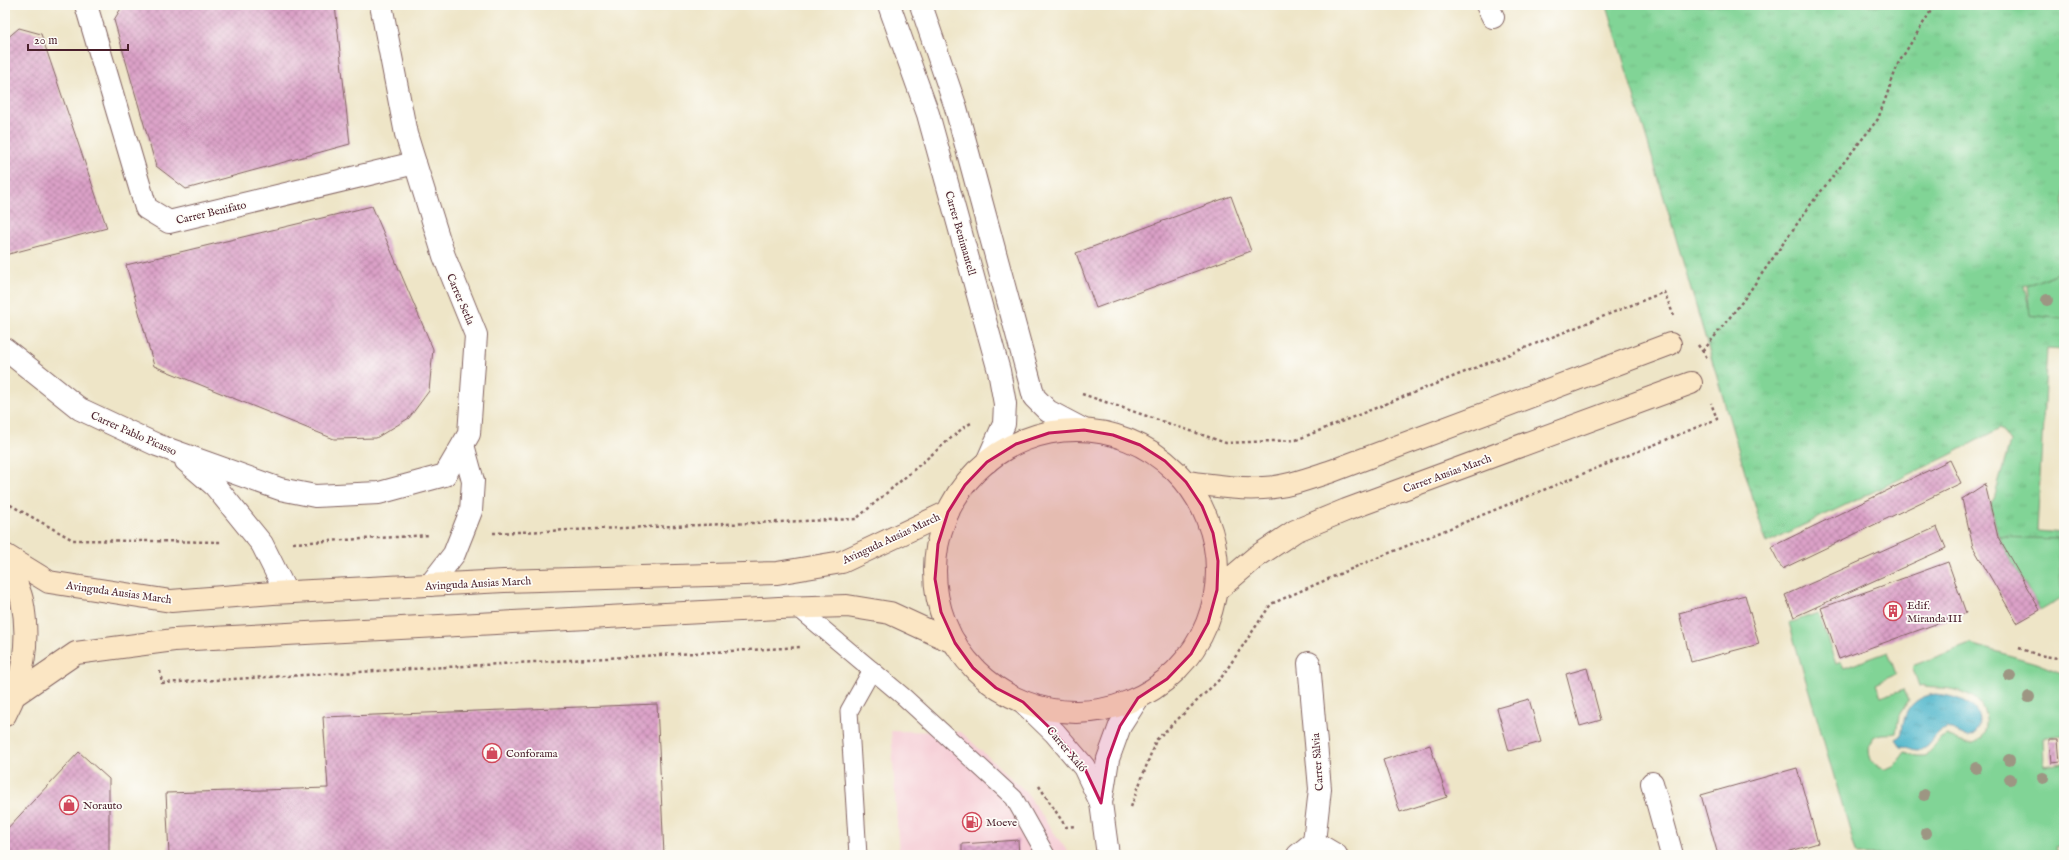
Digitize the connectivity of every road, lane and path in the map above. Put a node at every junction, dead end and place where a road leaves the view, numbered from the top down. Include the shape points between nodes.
1 (86, 5) edge
2 (381, 5) edge
3 (921, 5) edge
4 (1975, 5) edge
5 (892, 6) edge
6 (415, 163) junction
7 (1676, 321) dead end
8 (1670, 344) dead end
9 (5, 348) edge
10 (1703, 352) dead end
11 (1691, 383) dead end
12 (1078, 393) dead end
13 (1710, 398) dead end
14 (1005, 404) junction
15 (1084, 430) junction
16 (463, 445) junction
17 (177, 453) junction
18 (987, 462) junction
19 (1186, 482) junction
20 (280, 489) joint
21 (5, 502) edge
22 (948, 512) junction
23 (462, 534) junction
24 (262, 544) junction
25 (5, 556) edge
26 (430, 585) junction
27 (1217, 590) junction
28 (286, 592) junction
29 (798, 608) junction
30 (156, 643) junction
31 (955, 643) junction
32 (842, 646) junction
33 (2019, 648) dead end
34 (2064, 659) edge
35 (1309, 663) dead end
36 (872, 670) junction
37 (15, 695) junction
38 (1138, 698) junction
39 (1023, 702) junction
40 (5, 714) edge
41 (1652, 783) dead end
42 (1037, 784) dead end
43 (1103, 813) junction
44 (1306, 849) edge
45 (1108, 853) edge
46 (858, 855) edge
47 (1046, 855) edge
48 (1336, 855) edge
49 (1672, 855) edge

1 - 6 street, Carrer Benifato via 146,208 169,222
2 - 6 street, Carrer Setla via 406,134
3 - 15 street via 956,108 1034,397 1048,411
4 - 10 path via 1932,9 1898,64 1878,119 1811,204 1742,302
5 - 14 street, Carrer Benimantell via 928,114 999,371
6 - 16 street, Carrer Setla via 444,256 476,335 469,434
7 - 12 path via 1664,292 1296,440 1226,443
8 - 19 main road via 1332,471 1288,484 1263,488
9 - 17 street, Carrer Pablo Picasso via 80,409
11 - 27 main road, Carrer Ausias March via 1346,510 1296,531 1256,556
13 - 43 path via 1717,419 1271,604 1221,678 1156,740 1126,821
14 - 18 street, Carrer Benimantell via 1004,424
14 - 23 path via 964,427 856,519
15 - 18 main road via 1049,433 1016,444
15 - 19 main road via 1113,435 1140,445 1165,462
16 - 20 street, Carrer Setla via 445,475 379,493 315,496
16 - 23 street via 473,481 471,511
17 - 20 street, Carrer Pablo Picasso
17 - 24 street via 215,486
18 - 22 main road via 965,485
19 - 27 main road via 1202,506 1213,533 1218,561
21 - 24 path via 73,540 205,540
22 - 26 main road, Avinguda Ausias March via 842,562 777,573
22 - 31 main road via 938,544 935,579 941,612
23 - 24 path
23 - 26 street via 454,554
24 - 28 street
25 - 28 main road, Avinguda Ausias March via 49,582 171,601
25 - 37 main road via 22,600 26,648
26 - 28 main road, Avinguda Ausias March
27 - 38 main road via 1208,623 1191,654 1167,679
29 - 30 main road
29 - 31 main road via 847,606 890,613
29 - 32 lane
30 - 32 path via 162,683
30 - 37 main road via 76,653
31 - 39 main road via 973,668 996,688
32 - 36 lane
33 - 34 path via 2038,655
35 - 44 street, Carrer Sàlvia via 1320,789
36 - 46 lane via 849,711
36 - 47 lane via 904,696 1014,798
37 - 40 main road
38 - 39 main road via 1093,711 1062,712
38 - 43 street, Carrer Xaló via 1120,726 1111,753
39 - 43 street, Carrer Xaló via 1055,733 1084,767
41 - 49 street
42 - 43 path via 1043,789 1066,827
43 - 45 street, Carrer Xaló
44 - 48 street

